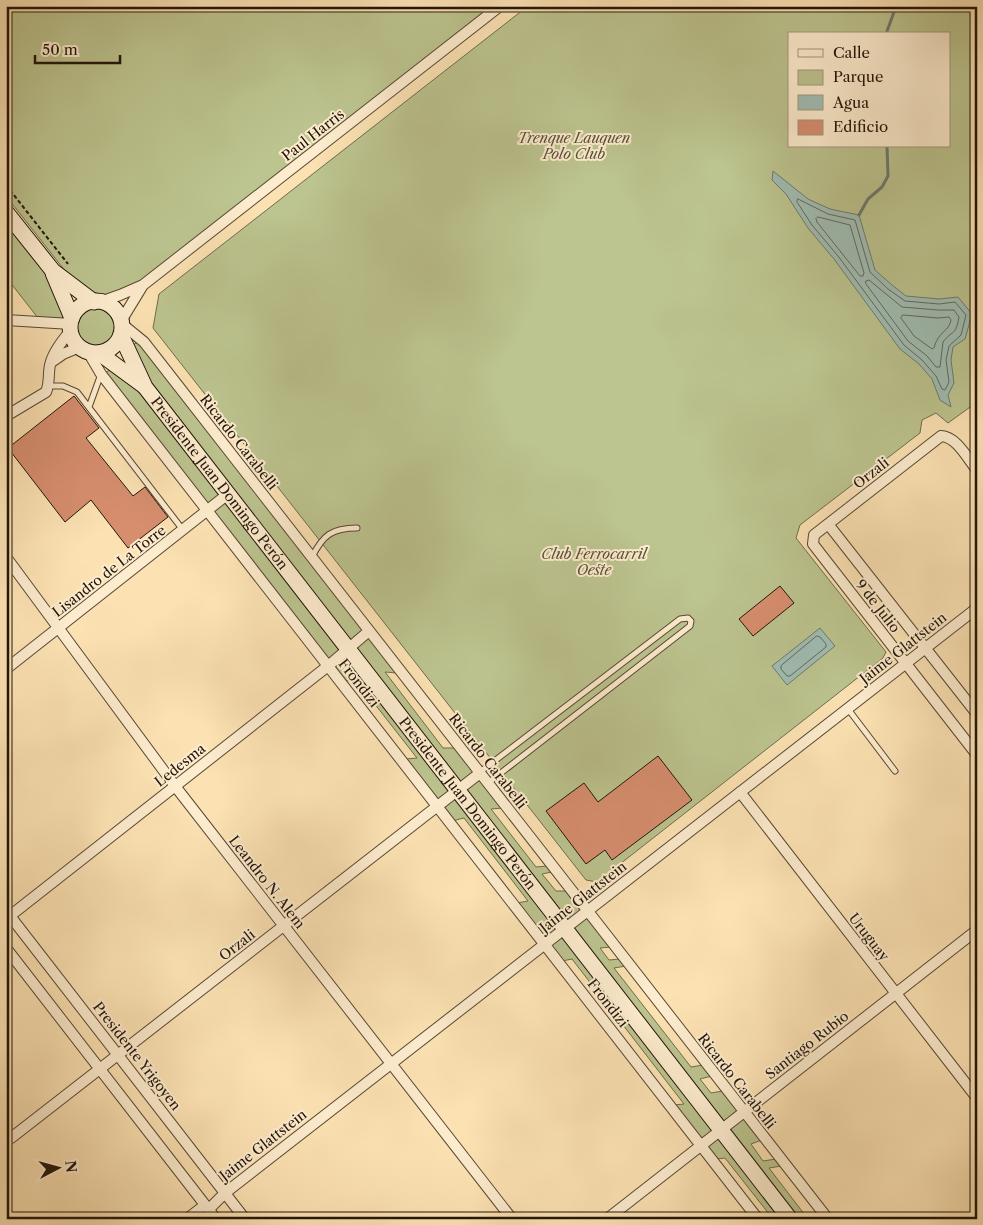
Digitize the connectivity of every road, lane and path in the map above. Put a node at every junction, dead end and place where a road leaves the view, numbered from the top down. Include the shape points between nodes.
1 (500, 6) edge
2 (6, 185) edge
3 (6, 212) edge
4 (71, 268) dead end
5 (53, 271) junction
6 (143, 285) junction
7 (97, 302) junction
8 (6, 320) edge
9 (71, 324) junction
10 (121, 327) junction
11 (89, 351) junction
12 (50, 363) junction
13 (101, 374) junction
14 (49, 386) junction
15 (145, 386) junction
16 (89, 408) junction
17 (6, 416) edge
18 (977, 470) edge
19 (228, 494) junction
20 (208, 511) junction
21 (828, 524) junction
22 (356, 528) dead end
23 (184, 531) junction
24 (813, 544) joint
25 (6, 557) edge
26 (311, 557) junction
27 (977, 608) edge
28 (59, 628) junction
29 (369, 630) junction
30 (925, 648) junction
31 (348, 649) junction
32 (906, 664) junction
33 (328, 666) junction
34 (6, 669) edge
35 (848, 709) junction
36 (977, 714) edge
37 (977, 755) edge
38 (895, 770) dead end
39 (480, 773) junction
40 (488, 783) junction
41 (175, 786) junction
42 (458, 790) junction
43 (740, 792) junction
44 (437, 806) junction
45 (587, 911) junction
46 (7, 915) edge
47 (284, 926) junction
48 (565, 929) junction
49 (977, 930) edge
50 (545, 944) junction
51 (6, 948) edge
52 (896, 994) junction
53 (118, 1055) junction
54 (391, 1063) junction
55 (100, 1069) junction
56 (977, 1098) edge
57 (744, 1112) junction
58 (721, 1130) junction
59 (11, 1138) dead end
60 (701, 1145) junction
61 (225, 1193) junction
62 (207, 1207) junction
63 (187, 1219) edge
64 (216, 1219) edge
65 (245, 1219) edge
66 (512, 1219) edge
67 (607, 1219) edge
68 (758, 1219) edge
69 (790, 1219) edge
70 (828, 1219) edge

1 - 6 street, Paul Harris
2 - 4 path
3 - 5 main road
5 - 7 main road
5 - 9 main road
6 - 7 street, Paul Harris
6 - 10 street, Paul Harris
7 - 9 main road via 80,307
7 - 10 main road via 114,308
8 - 9 street
9 - 11 main road via 76,343
9 - 12 street
10 - 11 main road via 113,347
10 - 15 main road, Presidente Juan Domingo Perón
10 - 26 street, Ricardo Carabelli via 144,342
11 - 12 street via 64,354
11 - 13 street, Frondizi
11 - 15 main road, Presidente Juan Domingo Perón
12 - 14 street
13 - 16 lane
13 - 20 street, Frondizi
14 - 16 lane via 63,386 77,392
14 - 17 street via 46,392
15 - 19 main road, Presidente Juan Domingo Perón
16 - 23 lane
18 - 21 street, Orzali via 954,441 941,436
19 - 20 street, Lisandro de La Torre
19 - 31 main road, Presidente Juan Domingo Perón
20 - 23 street, Lisandro de La Torre
20 - 33 street, Frondizi
21 - 24 street, Orzali via 814,535
21 - 30 street, 9 de Julio
22 - 26 lane via 328,534
23 - 28 street, Lisandro de La Torre
24 - 32 street, 9 de Julio
25 - 28 street, Leandro N. Alem
26 - 29 street, Ricardo Carabelli
27 - 30 street, Jaime Glattstein
28 - 34 street, Lisandro de La Torre
28 - 41 street, Leandro N. Alem
29 - 31 street, Ledesma
29 - 39 street, Ricardo Carabelli
30 - 32 street, Jaime Glattstein
30 - 36 street, 9 de Julio
31 - 33 street, Ledesma
31 - 42 main road, Presidente Juan Domingo Perón
32 - 35 street, Jaime Glattstein
32 - 37 street, 9 de Julio
33 - 41 street, Ledesma
33 - 44 street, Frondizi
35 - 38 lane
35 - 43 street, Jaime Glattstein
39 - 40 street, Ricardo Carabelli
39 - 40 lane via 680,620 688,618 690,626
39 - 42 street, Orzali
40 - 45 street, Ricardo Carabelli
41 - 46 street, Ledesma
41 - 47 street, Leandro N. Alem
42 - 44 street, Orzali
42 - 48 main road, Presidente Juan Domingo Perón
43 - 45 street, Jaime Glattstein
43 - 52 street, Uruguay
44 - 47 street, Orzali
44 - 50 street, Frondizi
45 - 48 street, Jaime Glattstein
45 - 57 street, Ricardo Carabelli
46 - 53 street, Presidente Yrigoyen
47 - 53 street, Orzali
47 - 54 street, Leandro N. Alem
48 - 50 street, Jaime Glattstein
48 - 58 main road, Presidente Juan Domingo Perón
49 - 52 street, Santiago Rubio
50 - 54 street, Jaime Glattstein
50 - 60 street, Frondizi
51 - 55 street
52 - 56 street, Uruguay
52 - 57 street, Santiago Rubio
53 - 55 street, Orzali
53 - 61 street, Presidente Yrigoyen
54 - 61 street, Jaime Glattstein
54 - 66 street, Leandro N. Alem
55 - 59 street, Orzali
55 - 62 street
57 - 58 street, Santiago Rubio
57 - 70 street, Ricardo Carabelli
58 - 60 street, Santiago Rubio
58 - 69 main road, Presidente Juan Domingo Perón
60 - 67 street, Santiago Rubio
60 - 68 street, Frondizi
61 - 62 street, Jaime Glattstein
61 - 65 street, Presidente Yrigoyen
62 - 63 street, Jaime Glattstein
62 - 64 street

